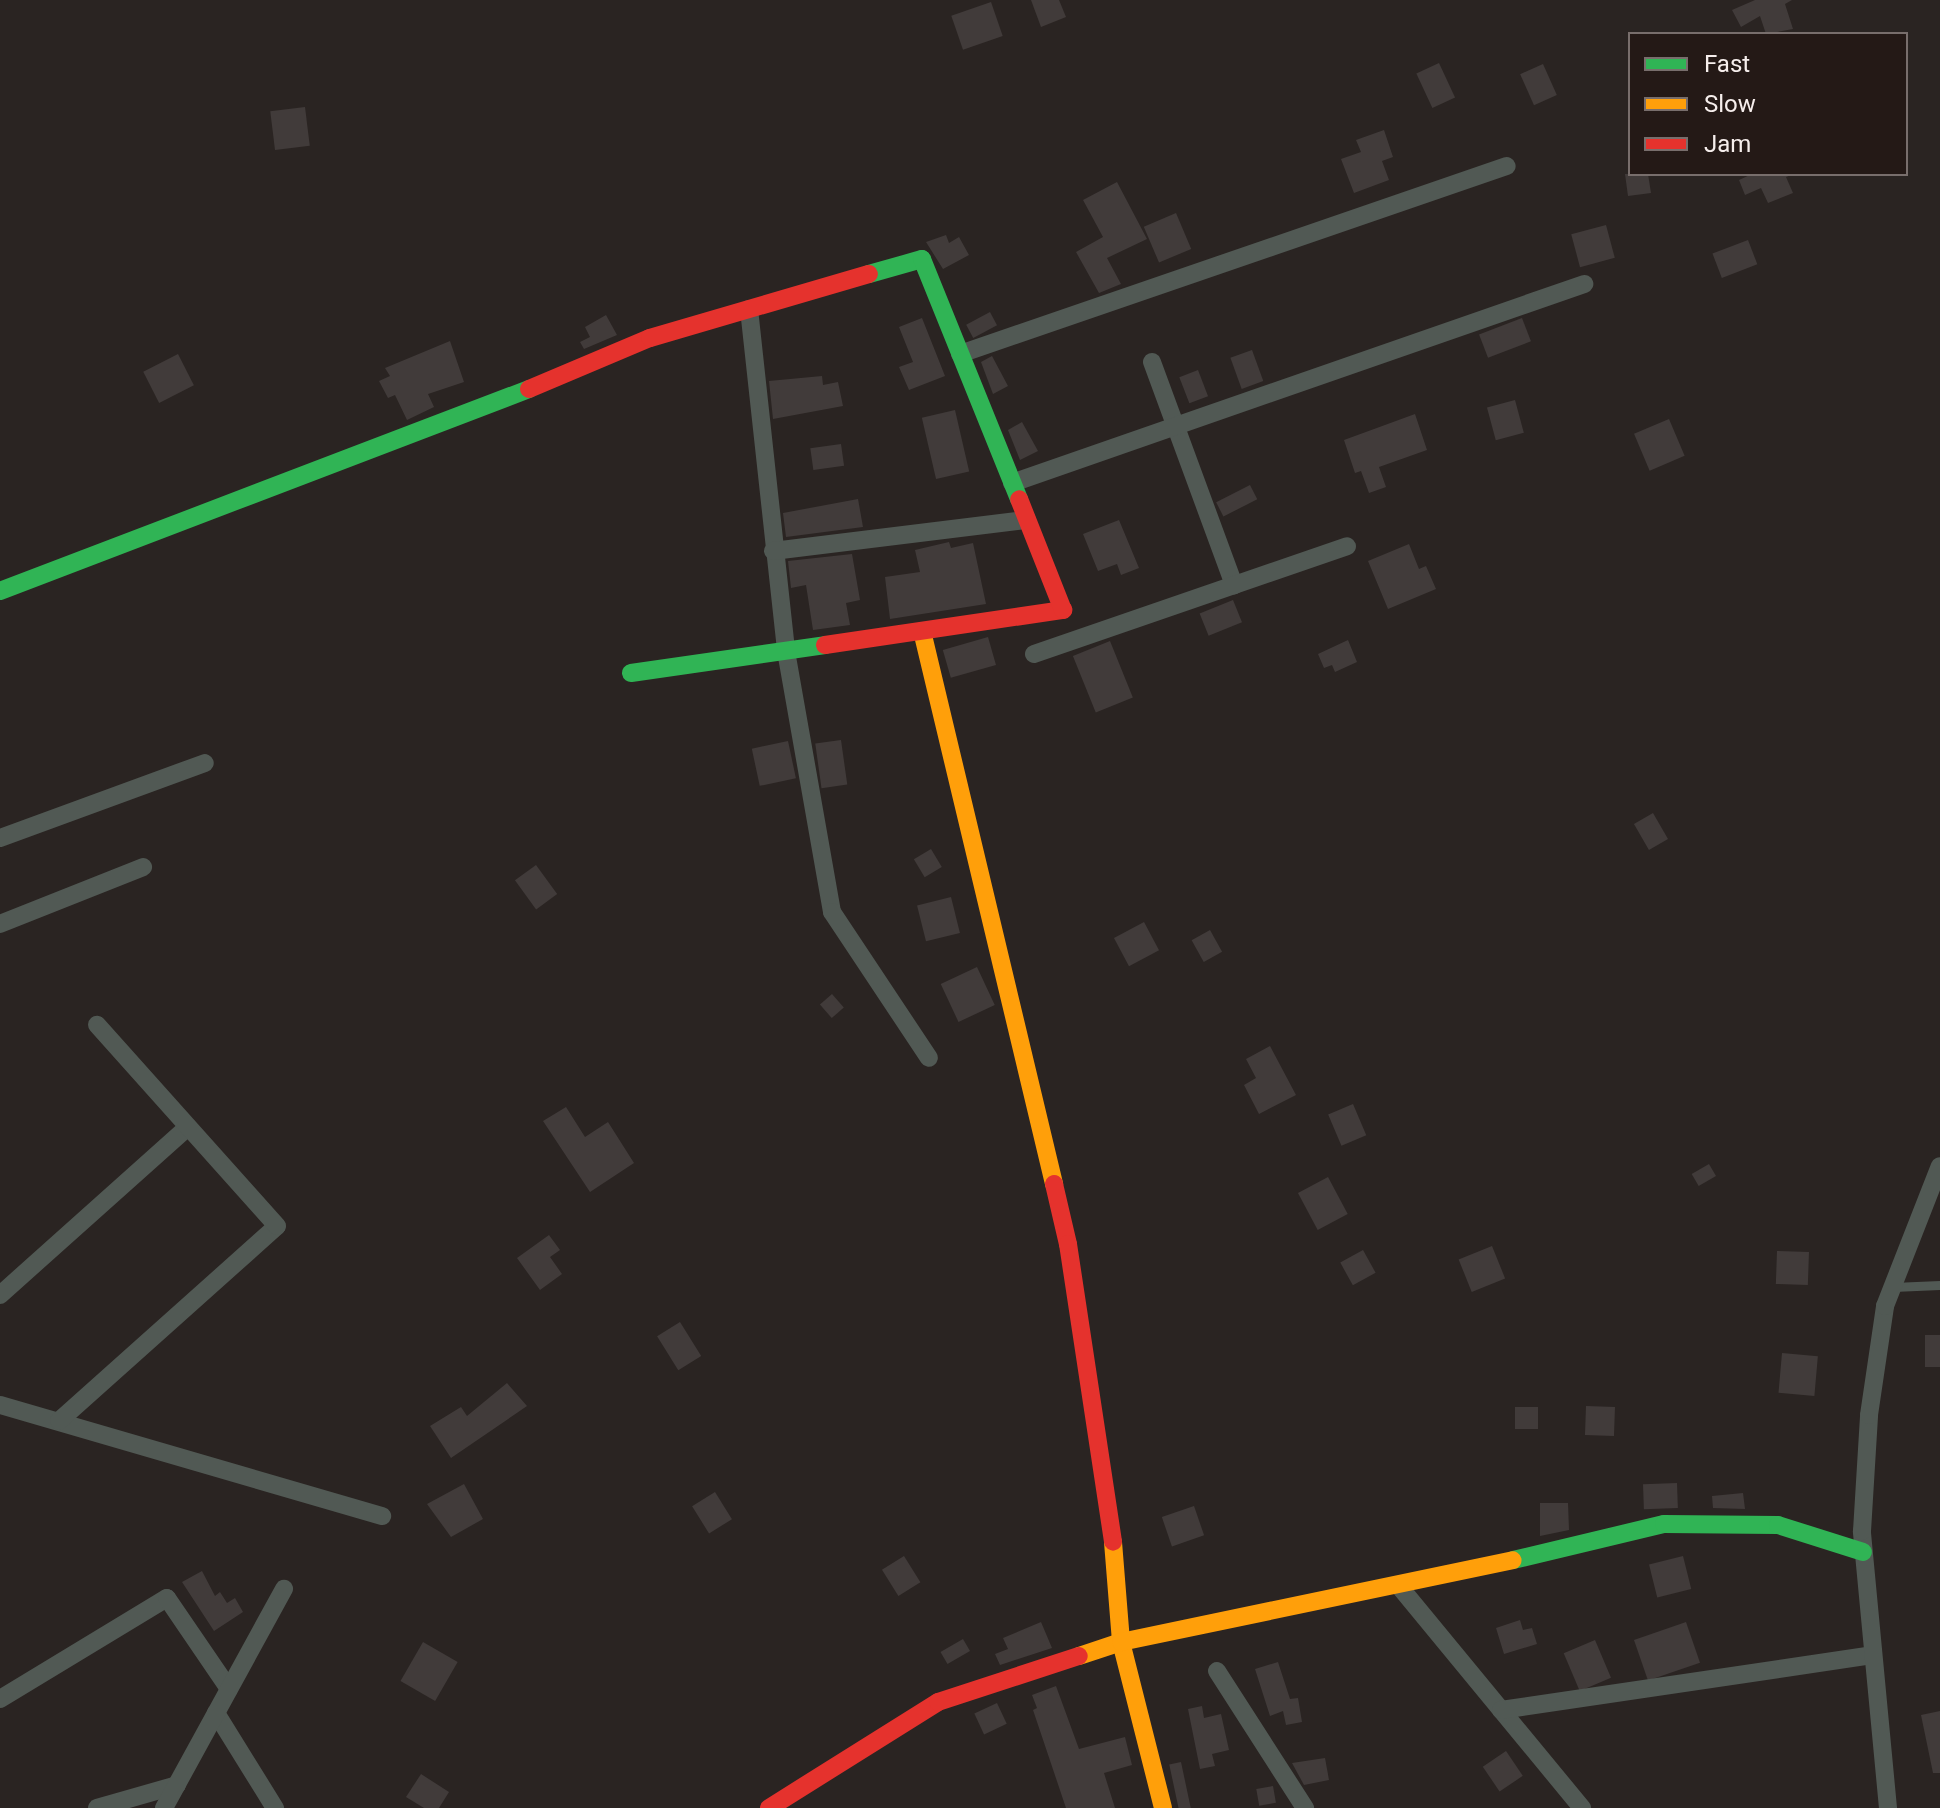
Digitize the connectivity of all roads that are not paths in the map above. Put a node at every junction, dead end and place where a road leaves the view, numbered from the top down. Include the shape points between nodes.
1 (1507, 166) dead end
2 (1584, 284) dead end
3 (749, 309) junction
4 (960, 354) junction
5 (1152, 362) dead end
6 (1174, 426) junction
7 (1012, 483) junction
8 (1027, 520) junction
9 (1347, 546) dead end
10 (773, 551) junction
11 (1234, 585) junction
12 (0, 591) edge
13 (922, 631) junction
14 (786, 651) junction
15 (1034, 654) dead end
16 (631, 673) dead end
17 (205, 763) dead end
18 (0, 838) edge
19 (143, 867) dead end
20 (0, 924) edge
21 (97, 1025) dead end
22 (929, 1058) dead end
23 (188, 1127) junction
24 (1940, 1166) edge
25 (1940, 1285) edge
26 (1893, 1287) junction
27 (0, 1295) edge
28 (0, 1405) edge
29 (59, 1421) junction
30 (382, 1516) dead end
31 (1863, 1552) junction
32 (1399, 1586) junction
33 (284, 1589) dead end
34 (1121, 1642) junction
35 (1872, 1655) junction
36 (1217, 1671) dead end
37 (229, 1689) junction
38 (0, 1699) edge
39 (1501, 1710) junction
40 (216, 1713) junction
41 (177, 1785) junction
42 (97, 1808) edge
43 (164, 1808) edge
44 (275, 1808) edge
45 (769, 1808) edge
46 (1163, 1808) edge
47 (1305, 1808) edge
48 (1582, 1808) edge
49 (1888, 1808) edge

1 - 4 street
2 - 6 street
3 - 4 street via 922,259
3 - 10 street
3 - 12 street via 650,338 479,411
4 - 7 street
5 - 6 street
6 - 7 street
6 - 11 street
7 - 8 street
8 - 10 street
8 - 13 street via 1063,610
9 - 11 street
10 - 14 street
11 - 15 street
13 - 14 street
13 - 34 street via 1068,1244 1115,1552
14 - 16 street
14 - 22 street via 832,912
17 - 18 street
19 - 20 street
21 - 23 street
23 - 27 street
23 - 29 street via 277,1226
24 - 26 street
25 - 26 lane
26 - 31 street via 1869,1415
28 - 29 street
29 - 30 street
31 - 32 street via 1778,1525 1664,1524
31 - 35 street
32 - 34 street
32 - 39 street
33 - 37 street
34 - 45 street via 938,1702
34 - 46 street
35 - 39 street
35 - 49 street
36 - 47 street
37 - 38 street via 167,1598
37 - 40 street
39 - 48 street
40 - 41 street
40 - 44 street
41 - 42 street
41 - 43 street

